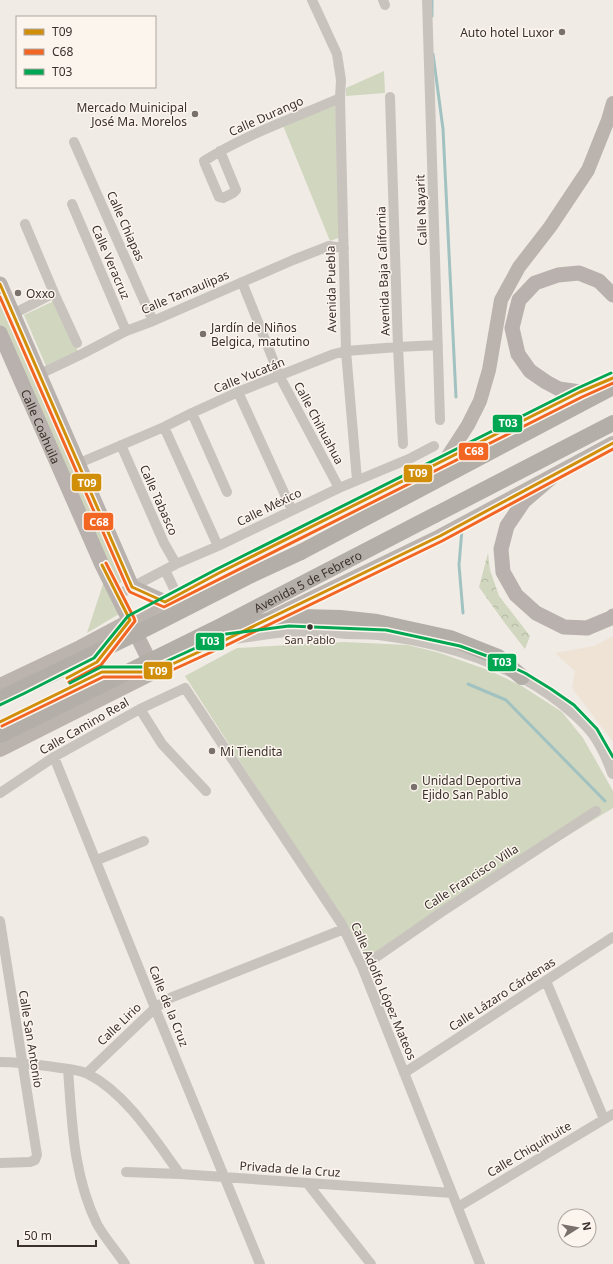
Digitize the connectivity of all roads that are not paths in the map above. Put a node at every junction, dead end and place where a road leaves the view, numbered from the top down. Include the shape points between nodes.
1 (312, 0) edge
2 (427, 0) edge
3 (390, 97) dead end
4 (340, 98) junction
5 (613, 103) edge
6 (74, 142) dead end
7 (220, 151) junction
8 (72, 204) dead end
9 (25, 224) dead end
10 (344, 248) junction
11 (242, 282) junction
12 (0, 284) edge
13 (54, 293) junction
14 (613, 295) edge
15 (13, 314) junction
16 (153, 321) junction
17 (126, 331) junction
18 (0, 333) edge
19 (77, 343) dead end
20 (438, 346) junction
21 (398, 347) junction
22 (346, 351) junction
23 (40, 374) junction
24 (280, 377) junction
25 (613, 378) edge
26 (613, 387) edge
27 (238, 392) junction
28 (580, 392) junction
29 (192, 413) junction
30 (440, 420) dead end
31 (613, 423) edge
32 (164, 427) junction
33 (613, 443) edge
34 (403, 444) dead end
35 (121, 445) junction
36 (434, 446) dead end
37 (445, 460) junction
38 (77, 464) junction
39 (552, 477) junction
40 (357, 480) junction
41 (339, 488) junction
42 (228, 492) dead end
43 (292, 510) junction
44 (218, 546) junction
45 (176, 564) junction
46 (165, 570) junction
47 (132, 587) junction
48 (116, 595) junction
49 (171, 598) junction
50 (613, 616) edge
51 (130, 620) junction
52 (223, 633) junction
53 (155, 672) junction
54 (522, 677) joint
55 (0, 685) edge
56 (185, 688) joint
57 (0, 699) edge
58 (140, 709) junction
59 (0, 735) edge
60 (0, 750) edge
61 (54, 757) junction
62 (613, 774) edge
63 (206, 791) dead end
64 (0, 793) edge
65 (596, 811) dead end
66 (144, 841) dead end
67 (97, 860) junction
68 (0, 921) edge
69 (344, 929) junction
70 (613, 937) edge
71 (362, 967) junction
72 (546, 981) junction
73 (155, 1008) junction
74 (0, 1062) edge
75 (22, 1062) junction
76 (68, 1069) junction
77 (87, 1073) junction
78 (404, 1074) junction
79 (609, 1116) edge
80 (0, 1163) edge
81 (126, 1172) dead end
82 (180, 1174) junction
83 (224, 1177) junction
84 (307, 1183) junction
85 (452, 1193) junction
86 (458, 1207) junction
87 (125, 1264) edge
88 (260, 1264) edge
89 (371, 1264) edge
90 (480, 1264) edge

1 - 4 street, Avenida Puebla via 337,54 341,80
2 - 20 street, Calle Nayarit
3 - 21 street, Avenida Baja California
4 - 7 street, Calle Durango
4 - 10 street, Avenida Puebla
5 - 37 main road via 588,170 550,227 519,267 501,300 489,370 480,401
6 - 16 street, Calle Chiapas
7 - 7 street, Calle Durango via 204,162 219,197 223,198 235,192 236,188
8 - 17 street, Calle Veracruz
9 - 13 street
10 - 11 street, Calle Tamaulipas via 329,246
10 - 22 street, Avenida Puebla
11 - 16 street, Calle Tamaulipas
11 - 24 street, Calle Chihuahua
12 - 15 main road, Calle Coahuila
13 - 15 street
13 - 19 street
14 - 28 main road via 600,281 579,273 558,274 535,283 519,300 512,328 518,354 530,371 546,382 558,389
15 - 23 main road, Calle Coahuila
16 - 17 street, Calle Tamaulipas
17 - 23 street, Calle Tamaulipas
18 - 48 main road, Calle Coahuila
20 - 21 street, Calle Yucatán
20 - 30 street, Calle Nayarit
21 - 22 street, Calle Yucatán
21 - 34 street, Avenida Baja California
22 - 24 street, Calle Yucatán
22 - 40 street, Avenida Puebla
23 - 38 main road, Calle Coahuila
24 - 27 street, Calle Yucatán
24 - 41 street, Calle Chihuahua
25 - 28 main road
26 - 57 highway, bridge via 301,552
27 - 29 street, Calle Yucatán
27 - 43 street
28 - 37 main road
29 - 32 street, Calle Yucatán
29 - 42 street
31 - 52 highway, Avenida 5 de Febrero, bridge via 435,515
32 - 35 street, Calle Yucatán
32 - 44 street
33 - 39 main road, Avenida 5 de Febrero
35 - 38 street, Calle Yucatán
35 - 45 street, Calle Tabasco via 164,543
36 - 40 street, Calle México
37 - 49 main road
38 - 47 main road, Calle Coahuila
39 - 50 main road via 524,501 507,526 501,549 503,572 516,595 536,613 564,627 587,628
39 - 52 main road, Avenida 5 de Febrero via 440,536
40 - 41 street, Calle México
41 - 43 street, Calle México
43 - 44 street, Calle México
44 - 45 street, Calle México
45 - 46 street, Calle México
46 - 47 street, Calle México
46 - 49 street
47 - 48 street, Calle México
47 - 49 main road
48 - 51 main road, Calle Coahuila
49 - 51 main road
51 - 53 main road, Calle Coahuila
51 - 55 main road
52 - 53 main road, Avenida 5 de Febrero
52 - 54 highway, bridge via 301,617 377,622 450,638 498,658
52 - 59 highway, Avenida 5 de Febrero, bridge
53 - 60 main road, Avenida 5 de Febrero
54 - 62 street via 564,705 593,732 608,758
56 - 58 street, Calle Camino Real
56 - 69 street, Calle Adolfo López Mateos
58 - 61 street, Calle Camino Real
58 - 63 street via 162,744
61 - 64 street, Calle Camino Real
61 - 67 street, Calle de la Cruz
65 - 71 street, Calle Francisco Villa
66 - 67 street
67 - 73 street, Calle de la Cruz
68 - 75 street, Calle San Antonio
69 - 71 street, Calle Adolfo López Mateos
69 - 73 street, Calle Lirio via 170,998
70 - 72 street, Calle Lázaro Cárdenas
71 - 78 street, Calle Adolfo López Mateos
72 - 78 street, Calle Lázaro Cárdenas
72 - 79 street
73 - 77 street, Calle Lirio
73 - 83 street, Calle de la Cruz
74 - 75 street
75 - 76 street
75 - 80 street, Calle San Antonio via 37,1155 35,1160 30,1162
76 - 77 street
76 - 87 street via 74,1149 83,1188 98,1225
77 - 82 street via 127,1105
78 - 85 street, Calle Adolfo López Mateos
79 - 86 street, Calle Chiquihuite
81 - 82 street, Privada de la Cruz
82 - 83 street, Privada de la Cruz
83 - 84 street, Privada de la Cruz
83 - 88 street, Calle de la Cruz
84 - 85 street, Privada de la Cruz
84 - 89 street
85 - 86 street, Calle Adolfo López Mateos
86 - 90 street, Calle Adolfo López Mateos

